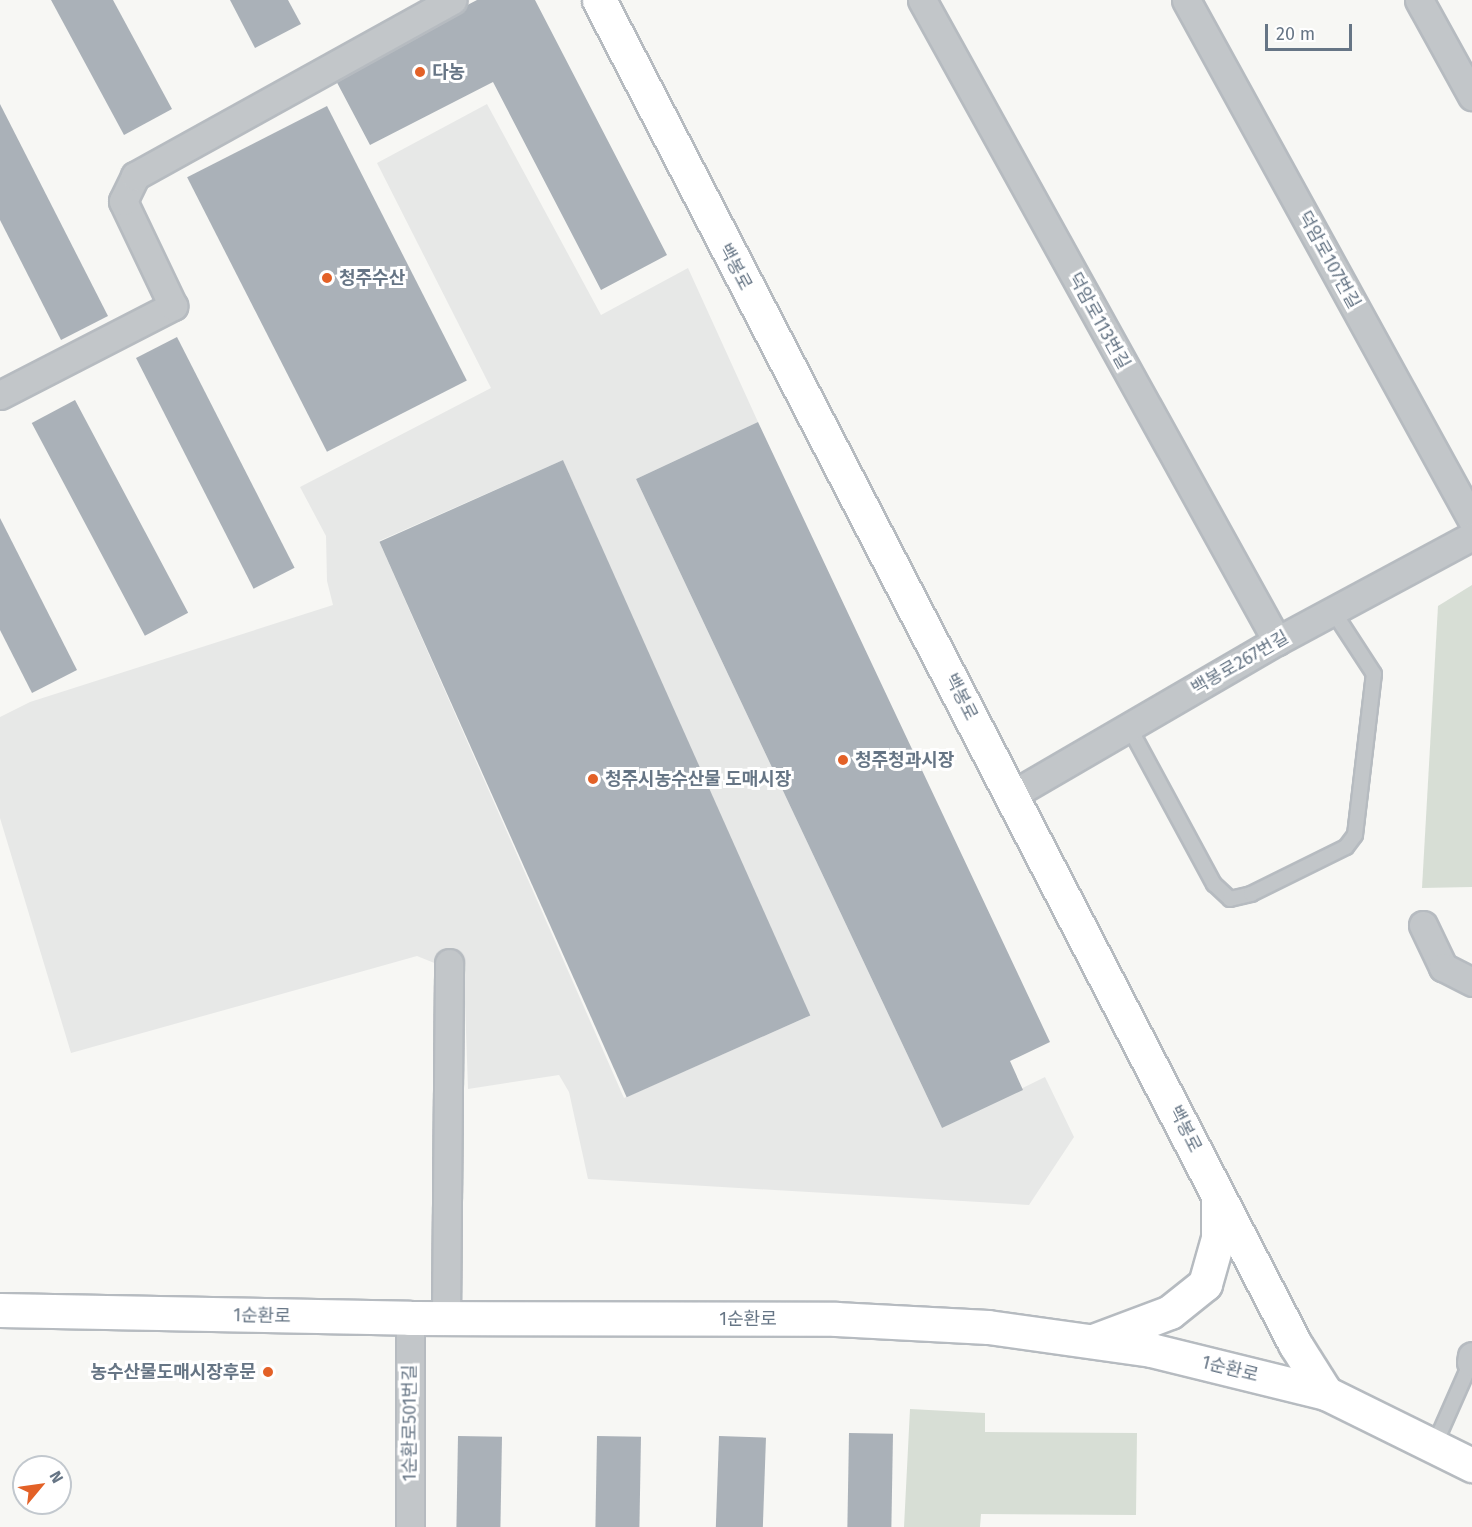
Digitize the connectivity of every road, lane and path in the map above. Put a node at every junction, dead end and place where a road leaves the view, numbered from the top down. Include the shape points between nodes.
1 (452, 0) edge
2 (599, 0) edge
3 (922, 0) edge
4 (1186, 0) edge
5 (1419, 0) edge
6 (1472, 96) edge
7 (0, 395) edge
8 (1472, 520) edge
9 (1472, 536) edge
10 (1333, 611) junction
11 (1277, 641) junction
12 (1129, 727) junction
13 (1012, 795) junction
14 (1423, 925) dead end
15 (449, 963) dead end
16 (1472, 982) edge
17 (1218, 1193) junction
18 (0, 1310) edge
19 (410, 1318) junction
20 (446, 1318) junction
21 (1095, 1340) junction
22 (1471, 1359) edge
23 (1326, 1393) junction
24 (1434, 1446) junction
25 (1472, 1465) edge
26 (410, 1527) edge

1 - 7 street via 135,176 123,201 173,306
2 - 13 street, 백봉로
3 - 11 street, 덕암로113번길
4 - 8 street, 덕암로107번길
5 - 6 street
9 - 10 street, 백봉로267번길
10 - 11 street, 백봉로267번길
10 - 12 lane via 1374,674 1355,835 1346,847 1251,894 1230,898 1214,884
11 - 12 street, 백봉로267번길
12 - 13 street, 백봉로267번길
13 - 17 street, 백봉로
14 - 16 street via 1443,967
15 - 20 street
17 - 21 street via 1218,1238 1204,1284 1170,1312
17 - 23 street, 백봉로 via 1295,1344
18 - 19 street, 1순환로
19 - 20 street, 1순환로
19 - 26 street, 1순환로501번길
20 - 21 street, 1순환로 via 836,1319 988,1327
21 - 23 street, 1순환로
22 - 24 lane
23 - 24 street, 1순환로
24 - 25 street, 1순환로

